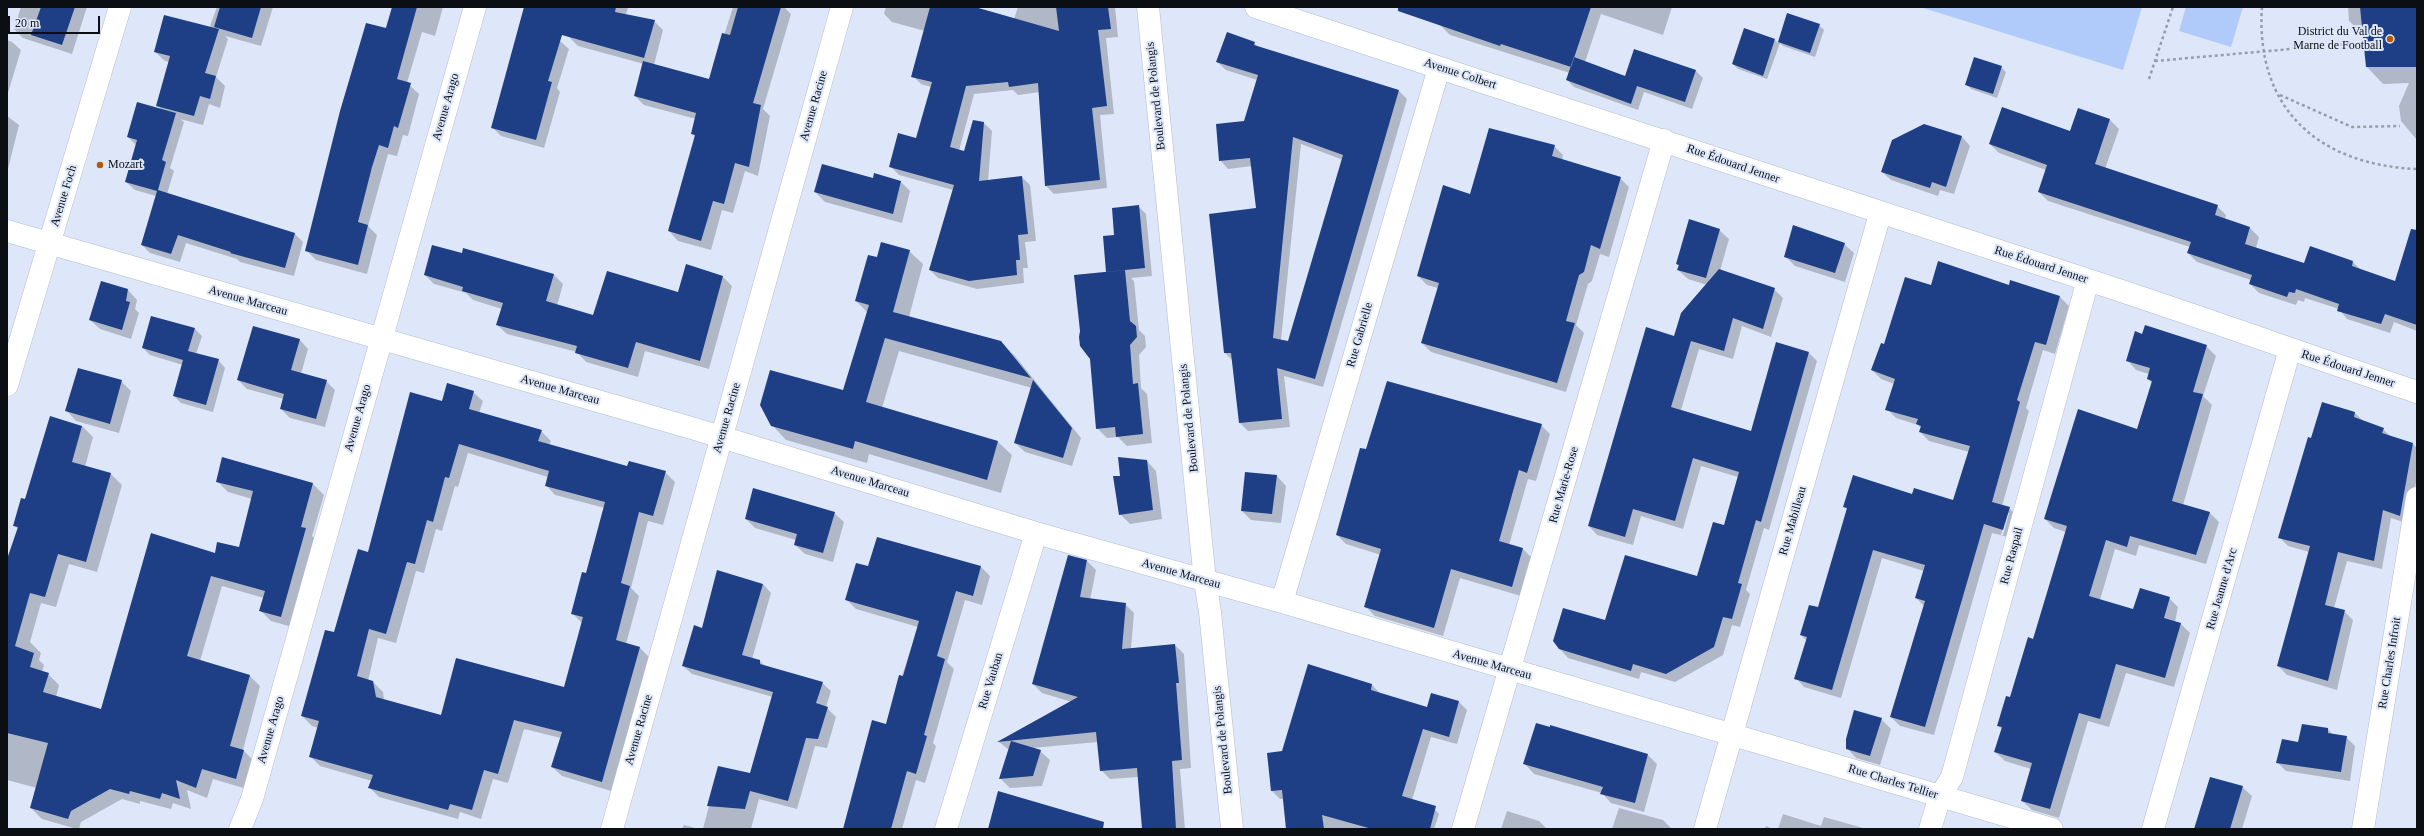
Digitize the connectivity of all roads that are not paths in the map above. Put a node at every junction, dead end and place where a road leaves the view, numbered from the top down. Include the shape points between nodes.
1 (120, 7) edge
2 (475, 7) edge
3 (842, 7) edge
4 (1148, 7) edge
5 (1256, 7) edge
6 (1439, 68) junction
7 (1664, 140) junction
8 (1880, 214) junction
9 (7, 231) edge
10 (48, 243) junction
11 (2088, 280) junction
12 (380, 339) junction
13 (2290, 349) junction
14 (7, 386) edge
15 (2417, 392) edge
16 (722, 438) junction
17 (2417, 498) edge
18 (1036, 533) junction
19 (1205, 581) junction
20 (1282, 602) junction
21 (1510, 671) junction
22 (1733, 734) junction
23 (1940, 796) junction
24 (240, 829) edge
25 (612, 829) edge
26 (946, 829) edge
27 (1232, 829) edge
28 (1463, 829) edge
29 (1705, 829) edge
30 (1930, 829) edge
31 (2052, 829) edge
32 (2153, 829) edge
33 (2364, 829) edge

1 - 10 street, Avenue Foch
2 - 12 street, Avenue Arago
3 - 16 street, Avenue Racine
4 - 19 street, Boulevard de Polangis
5 - 6 street, Avenue Colbert
6 - 7 street, Avenue Colbert
6 - 20 street, Rue Gabrielle
7 - 8 street, Rue Édouard Jenner
7 - 21 street, Rue Marie-Rose
8 - 11 street, Rue Édouard Jenner
8 - 22 street, Rue Mabilleau
9 - 10 street, Avenue Marceau
10 - 12 street, Avenue Marceau
10 - 14 street, Avenue Foch
11 - 13 street, Rue Édouard Jenner
11 - 23 street, Rue Raspail via 1952,777
12 - 16 street, Avenue Marceau
12 - 24 street, Avenue Arago via 252,799
13 - 15 street, Rue Édouard Jenner
13 - 32 street, Rue Jeanne d'Arc
16 - 18 street, Avenue Marceau
16 - 25 street, Avenue Racine
17 - 33 street, Rue Charles Infroit
18 - 19 street, Avenue Marceau
18 - 26 street, Rue Vauban
19 - 20 street, Avenue Marceau
19 - 27 street, Boulevard de Polangis
20 - 21 street, Avenue Marceau
21 - 22 street, Avenue Marceau
21 - 28 street, Rue Marie-Rose
22 - 23 street, Rue Charles Tellier
22 - 29 street, Rue Mabilleau
23 - 30 street, Rue Raspail
23 - 31 street, Rue Charles Tellier

